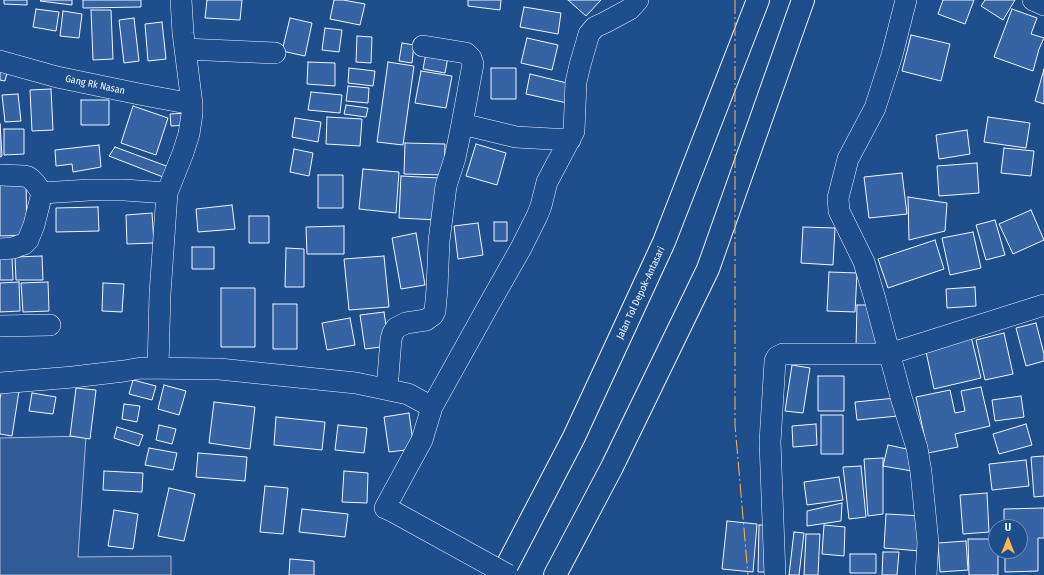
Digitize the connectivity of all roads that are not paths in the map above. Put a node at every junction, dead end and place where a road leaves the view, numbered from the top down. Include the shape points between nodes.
1 (181, 0) edge
2 (638, 0) edge
3 (758, 0) edge
4 (803, 0) edge
5 (906, 0) edge
6 (1033, 0) edge
7 (1044, 5) edge
8 (423, 46) dead end
9 (185, 48) junction
10 (275, 53) dead end
11 (0, 60) edge
12 (192, 104) junction
13 (462, 124) junction
14 (570, 140) junction
15 (0, 176) edge
16 (42, 193) junction
17 (167, 193) junction
18 (0, 249) edge
19 (1044, 305) edge
20 (50, 324) dead end
21 (0, 326) edge
22 (889, 354) junction
23 (158, 367) junction
24 (0, 383) edge
25 (387, 389) junction
26 (432, 407) junction
27 (502, 575) edge
28 (508, 575) edge
29 (554, 575) edge
30 (774, 575) edge
31 (926, 575) edge

1 - 9 street
2 - 14 street via 630,8 595,27 588,34 578,75 574,131
3 - 27 highway, Jalan Tol Depok–Antasari via 664,242 574,437
4 - 29 highway via 708,269 612,467
5 - 22 street via 875,108 848,159 838,198 839,211 864,262
6 - 7 street
8 - 13 street via 466,54 472,60
9 - 10 street
9 - 12 street
11 - 12 street, Gang Rk Nasan via 57,77
12 - 17 street via 189,134
13 - 14 street via 516,137
13 - 25 street via 446,186 439,241 435,311 426,320 406,323 393,332
14 - 26 street via 547,182 541,206 521,248
15 - 16 street via 28,177
16 - 17 street via 88,190
16 - 18 street via 28,240 13,248
17 - 23 street
19 - 22 street
20 - 21 street
22 - 30 street via 783,354 777,357 770,442
22 - 31 street via 922,472 928,543
23 - 24 street
23 - 25 street via 226,369 356,383
25 - 26 street via 408,394
26 - 28 street, bridge via 422,440 385,508

